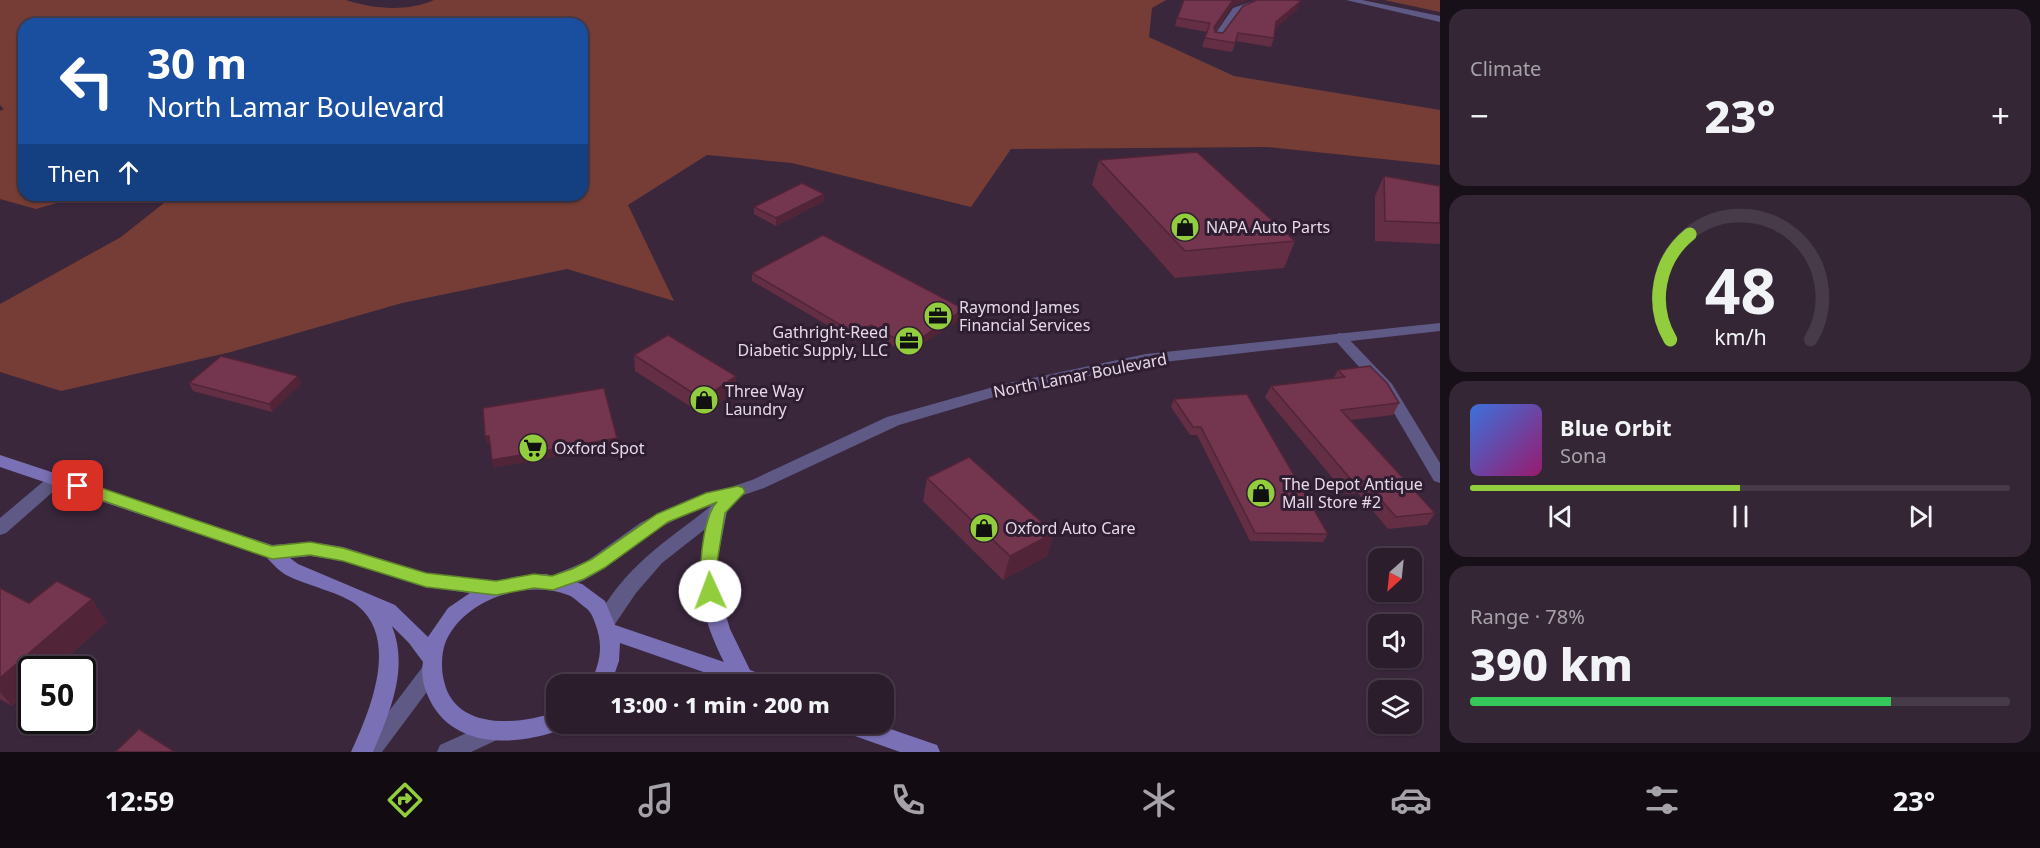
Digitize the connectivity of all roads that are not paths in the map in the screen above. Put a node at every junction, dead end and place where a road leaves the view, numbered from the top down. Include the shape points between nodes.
1 (1264, 0) edge
2 (1350, 0) edge
3 (1440, 19) edge
4 (1217, 37) edge
5 (1440, 327) edge
6 (1339, 337) junction
7 (0, 461) edge
8 (1440, 477) edge
9 (57, 479) junction
10 (738, 492) junction
11 (718, 511) junction
12 (0, 528) edge
13 (272, 552) junction
14 (553, 583) junction
15 (496, 588) junction
16 (363, 599) junction
17 (607, 626) junction
18 (431, 665) junction
19 (604, 674) edge
20 (739, 674) edge
21 (741, 674) edge
22 (546, 726) edge
23 (491, 732) junction
24 (877, 734) edge
25 (362, 752) edge
26 (369, 752) edge
27 (448, 752) edge
28 (929, 752) edge

1 - 4 street via 1236,10
2 - 3 street
5 - 6 street, North Lamar Boulevard
6 - 8 street via 1387,388
6 - 10 street, North Lamar Boulevard via 1146,359 1009,387 893,421
7 - 9 main road
9 - 12 street
9 - 13 main road
10 - 11 street, North Lamar Boulevard
10 - 14 street, North Lamar Boulevard via 706,499 663,518 598,563
11 - 17 street, North Lamar Boulevard via 678,538 645,568 618,601
11 - 21 main road via 708,579 720,630
13 - 15 main road via 310,549 343,554 426,580
13 - 16 main road via 291,569
14 - 15 main road via 534,581
14 - 17 main road via 585,596 597,607
15 - 18 main road via 453,616 443,629
16 - 18 main road via 402,622
16 - 25 main road via 386,632 389,678
17 - 19 main road via 612,647
17 - 20 main road
18 - 23 main road via 434,688 442,703 471,726
18 - 26 street
22 - 23 main road via 512,733
23 - 27 street
24 - 28 main road

